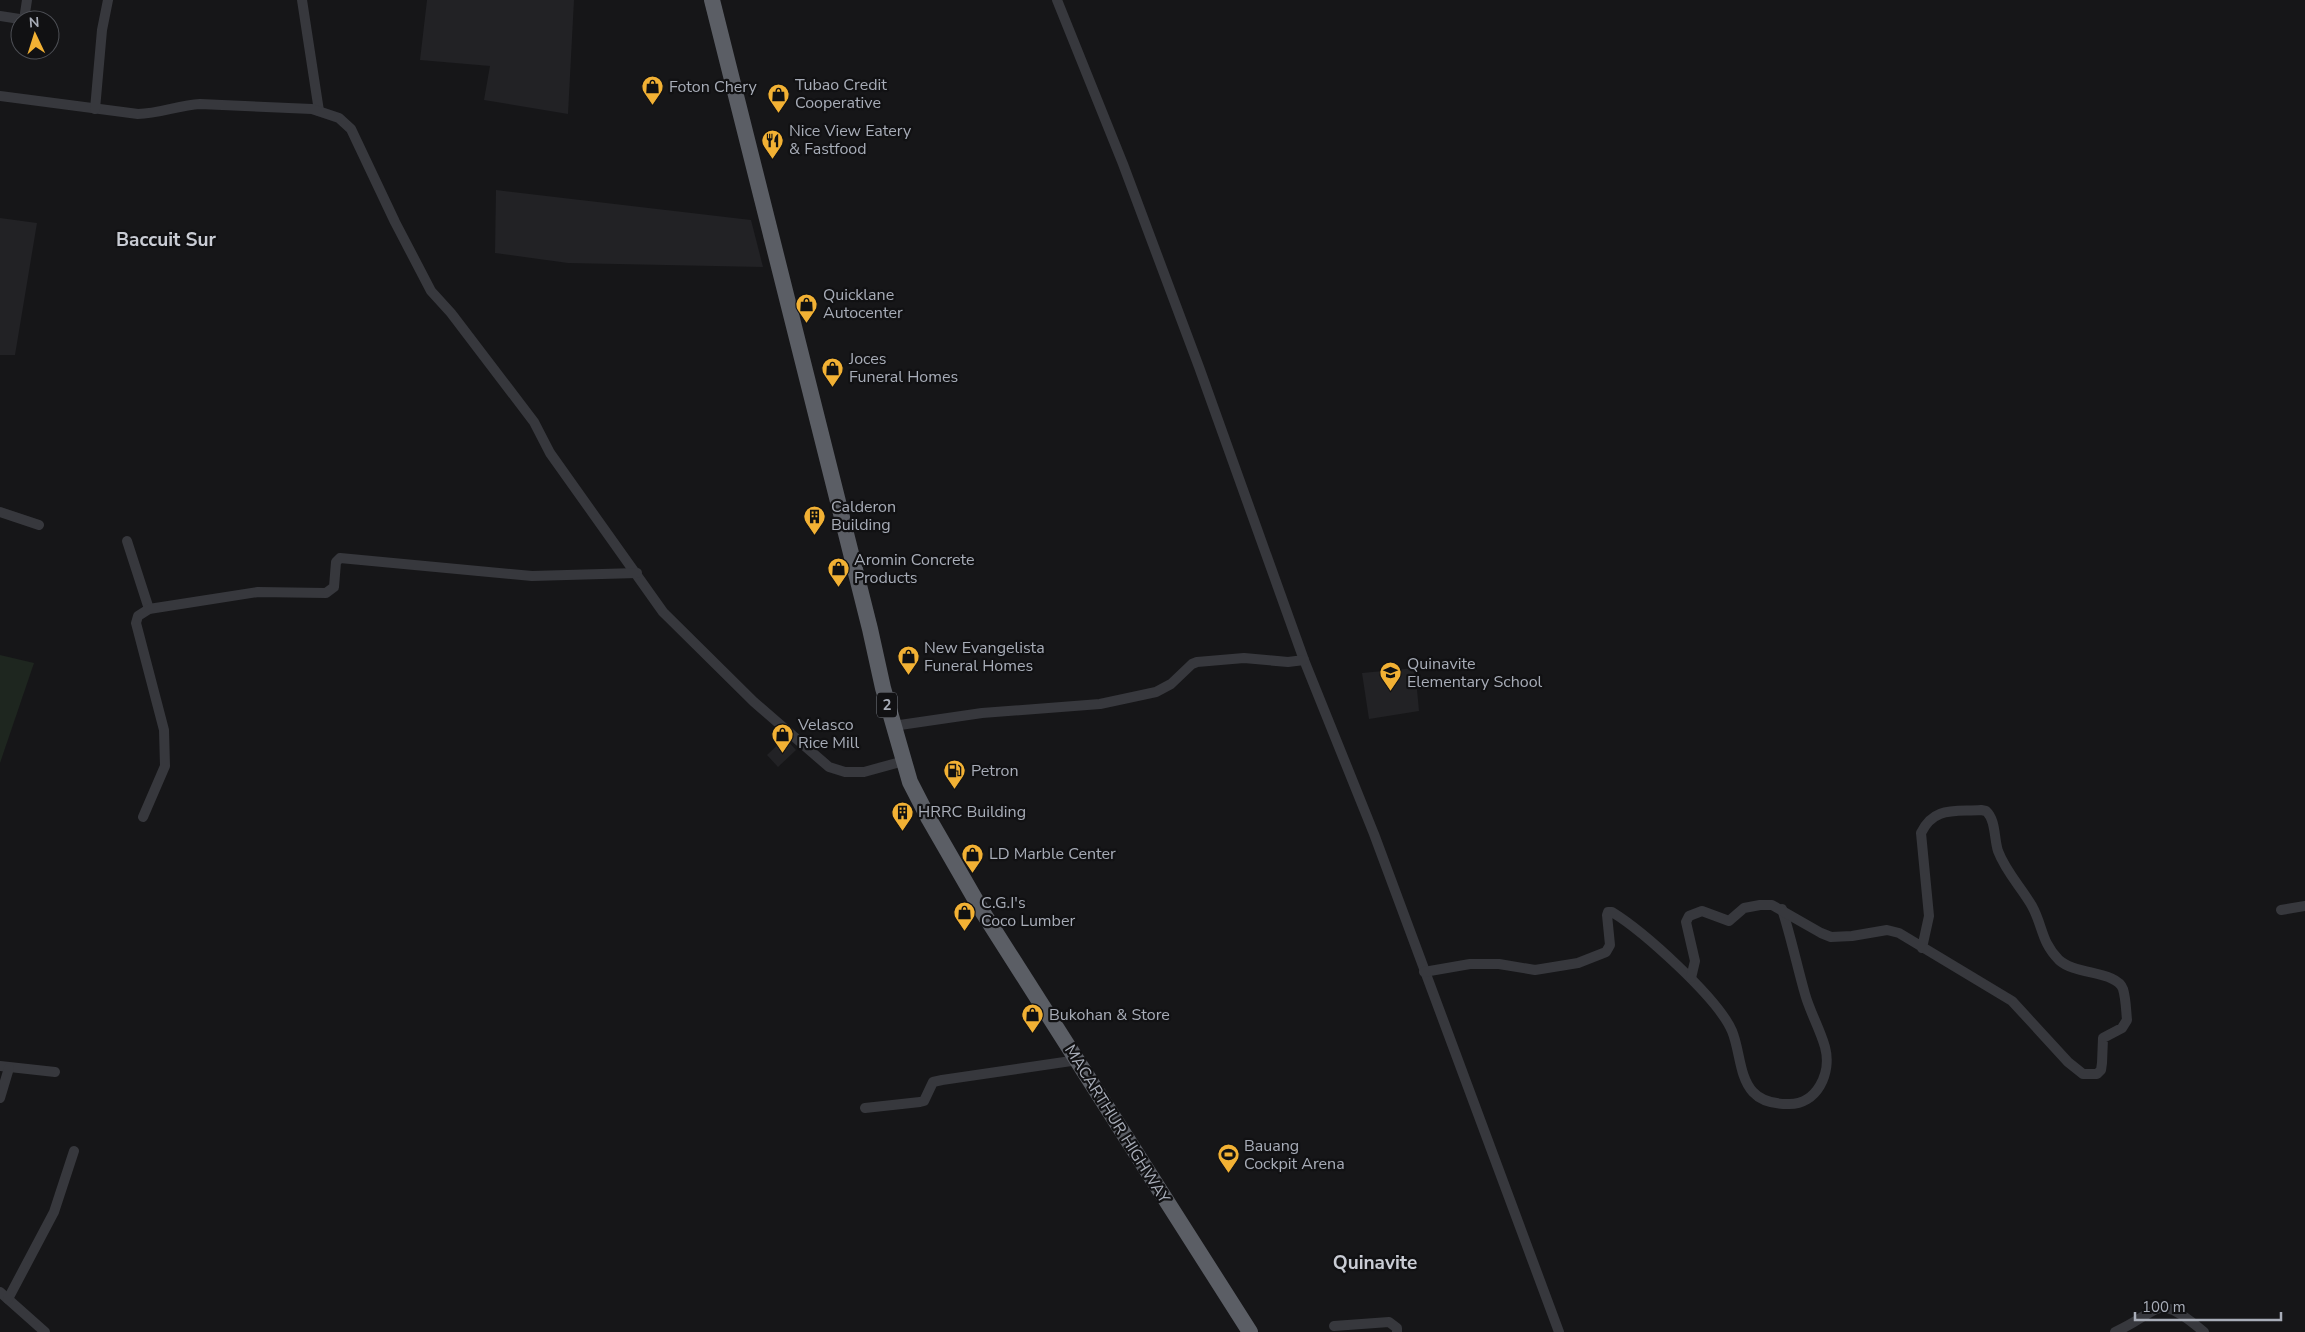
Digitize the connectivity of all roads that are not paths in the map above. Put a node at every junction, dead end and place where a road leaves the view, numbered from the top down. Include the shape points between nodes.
1 (108, 0) edge
2 (302, 0) edge
3 (712, 0) edge
4 (1057, 0) edge
5 (0, 96) edge
6 (95, 109) junction
7 (319, 110) junction
8 (0, 512) edge
9 (39, 525) dead end
10 (127, 541) dead end
11 (637, 573) junction
12 (149, 609) junction
13 (1304, 660) junction
14 (893, 726) junction
15 (904, 761) junction
16 (143, 817) dead end
17 (2305, 906) edge
18 (1782, 909) junction
19 (2281, 910) dead end
20 (1922, 948) junction
21 (1424, 972) junction
22 (1691, 978) junction
23 (1078, 1060) junction
24 (4, 1067) edge
25 (55, 1072) dead end
26 (0, 1098) edge
27 (865, 1108) dead end
28 (74, 1151) dead end
29 (4, 1296) edge
30 (1334, 1326) dead end
31 (45, 1332) edge
32 (1250, 1332) edge
33 (1397, 1332) edge
34 (1559, 1332) edge
35 (2115, 1332) edge
36 (2204, 1332) edge

1 - 6 street
2 - 7 street
3 - 14 highway, MACARTHUR HIGHWAY / 2
4 - 13 street via 1199,367
5 - 6 street
6 - 7 street via 150,114 186,104 200,104
7 - 11 street via 340,118 351,129 431,291 452,313 534,422 550,453
8 - 9 street
10 - 12 street
11 - 12 street via 532,576 340,558 336,562 334,588 326,592 258,592
11 - 15 street via 663,612 754,702 829,767 845,772 864,772
12 - 16 street via 138,616 136,623 164,730 166,758
13 - 14 street via 1288,662 1244,658 1197,662 1156,692 1100,704 982,713
13 - 21 street via 1374,834
14 - 15 highway, MACARTHUR HIGHWAY / 2
15 - 23 highway, MACARTHUR HIGHWAY / 2 via 913,788 959,874
17 - 19 street
18 - 20 street via 1831,936 1840,938 1887,930 1899,932
18 - 22 street via 1772,905 1752,906 1744,908 1729,921 1702,911 1689,916 1686,922 1695,961
18 - 22 street via 1827,1061 1819,1090 1811,1099 1796,1104 1778,1104 1753,1092 1745,1078 1727,1021
20 - 20 street via 1929,916 1921,833 1940,812 1986,811 1998,850 2033,909 2042,937 2060,961 2074,969 2113,978 2119,983 2123,988 2127,1020 2122,1028 2103,1038 2101,1070 2097,1074 2083,1074 2012,1001
21 - 22 street via 1470,964 1500,964 1535,970 1578,963 1606,952 1610,945 1607,915 1610,912
21 - 34 street
23 - 27 street via 933,1082 924,1101
23 - 32 highway, MACARTHUR HIGHWAY / 2
24 - 25 street
24 - 26 street
28 - 29 street via 54,1212
29 - 31 street
30 - 33 street via 1389,1322
35 - 36 street via 2161,1307 2168,1307 2186,1317

